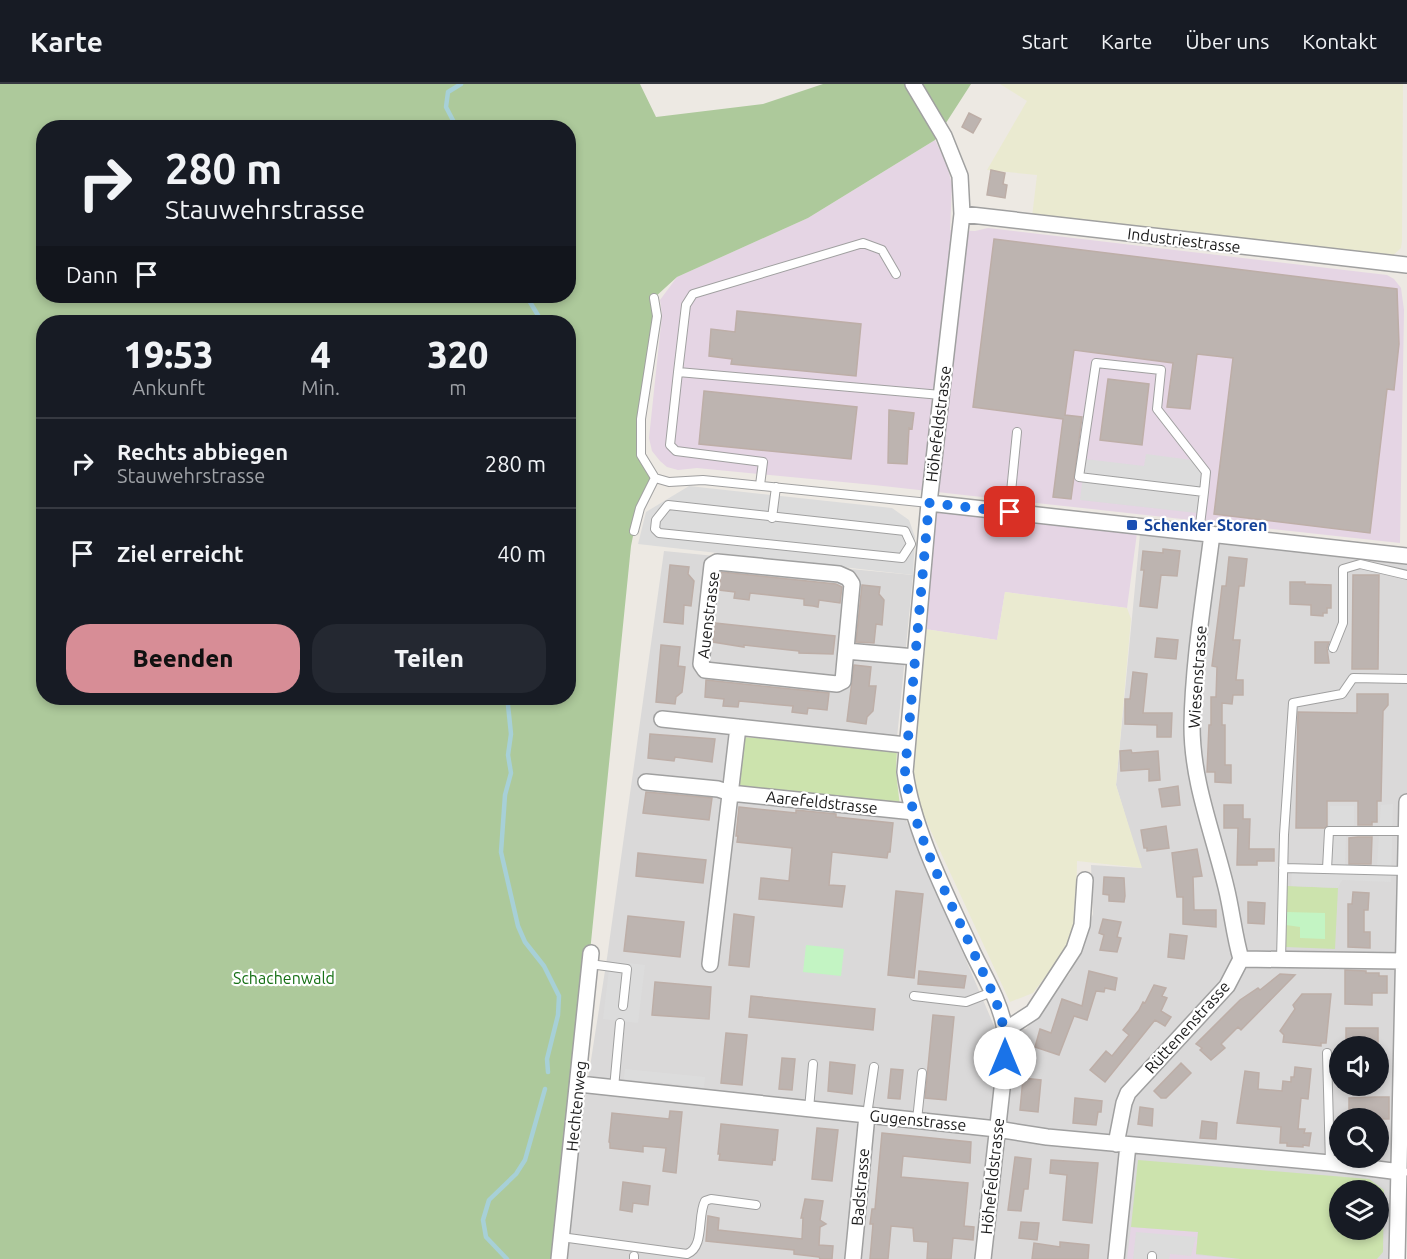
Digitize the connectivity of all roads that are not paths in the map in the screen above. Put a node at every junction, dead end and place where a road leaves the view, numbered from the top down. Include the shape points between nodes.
1 (913, 84) edge
2 (962, 214) junction
3 (1407, 266) edge
4 (896, 274) dead end
5 (654, 298) dead end
6 (678, 372) junction
7 (941, 395) junction
8 (1017, 432) dead end
9 (656, 478) junction
10 (760, 485) junction
11 (776, 487) junction
12 (1204, 492) junction
13 (929, 503) junction
14 (1010, 512) junction
15 (772, 518) junction
16 (634, 531) dead end
17 (1205, 534) junction
18 (1407, 556) edge
19 (1407, 575) edge
20 (1333, 648) dead end
21 (846, 651) junction
22 (915, 657) junction
23 (1407, 679) edge
24 (662, 719) dead end
25 (738, 727) junction
26 (906, 745) junction
27 (646, 782) dead end
28 (730, 793) junction
29 (1407, 802) edge
30 (914, 812) junction
31 (1406, 831) edge
32 (1283, 868) junction
33 (1327, 869) junction
34 (1406, 871) edge
35 (1085, 880) dead end
36 (591, 959) joint
37 (1241, 959) junction
38 (1281, 960) junction
39 (1402, 961) junction
40 (711, 964) dead end
41 (992, 992) junction
42 (914, 996) dead end
43 (623, 1006) dead end
44 (621, 1023) dead end
45 (1005, 1027) junction
46 (1327, 1053) dead end
47 (813, 1064) dead end
48 (874, 1067) dead end
49 (922, 1073) dead end
50 (579, 1084) junction
51 (614, 1088) junction
52 (809, 1109) junction
53 (867, 1115) junction
54 (917, 1120) junction
55 (1329, 1126) edge
56 (997, 1129) junction
57 (1122, 1144) junction
58 (1329, 1163) edge
59 (1369, 1168) edge
60 (1400, 1172) junction
61 (756, 1205) dead end
62 (561, 1237) junction
63 (1395, 1255) edge
64 (559, 1259) edge
65 (853, 1259) edge
66 (983, 1259) edge
67 (1116, 1259) edge

1 - 2 street, Höhefeldstrasse via 944,136 960,176
2 - 3 street, Industriestrasse
2 - 7 street, Höhefeldstrasse
4 - 6 lane via 882,250 862,243 693,294 686,305
5 - 9 lane via 657,316 640,420 641,455
6 - 7 lane
6 - 10 lane via 670,445 676,451 763,462
7 - 13 street, Höhefeldstrasse
8 - 14 lane
9 - 10 lane via 669,482 703,480
9 - 16 lane via 640,508
10 - 11 lane
11 - 13 lane
11 - 15 lane
12 - 12 lane via 1079,477 1096,363 1161,370 1157,409 1206,472
12 - 17 lane
13 - 14 street
13 - 22 street, Höhefeldstrasse
14 - 17 street
15 - 15 lane via 668,506 656,520 655,528 659,533 902,558 911,544 905,531
17 - 18 street
17 - 37 street, Wiesenstrasse via 1192,727 1201,799 1226,886
19 - 20 lane via 1360,564 1343,569 1343,623
21 - 21 street, Auenstrasse via 852,584 848,578 717,562 712,565 701,664 705,669 837,684 843,681
21 - 22 street
22 - 26 street, Höhefeldstrasse
23 - 32 lane via 1353,678 1342,694 1293,704
24 - 25 street
25 - 26 street
25 - 28 street
26 - 30 street, Höhefeldstrasse via 905,772
27 - 28 street, Aarefeldstrasse
28 - 30 street, Aarefeldstrasse
28 - 40 street
29 - 31 street
30 - 41 street, Höhefeldstrasse
31 - 33 lane via 1329,831
31 - 34 street
32 - 33 lane
32 - 38 lane
33 - 34 lane
34 - 39 street
35 - 45 street via 1082,925 1074,949 1033,1012
36 - 43 lane via 627,969
36 - 50 street, Hechtenweg
37 - 38 street
37 - 57 street, Rüttenenstrasse via 1227,986 1131,1089 1124,1104
38 - 39 street
39 - 60 street
41 - 42 lane via 966,1002
41 - 45 street, Höhefeldstrasse
44 - 51 lane
45 - 56 street, Höhefeldstrasse
46 - 55 lane
47 - 52 lane
48 - 53 lane
49 - 54 lane
50 - 51 street, Gugenstrasse
50 - 62 street, Hechtenweg
51 - 52 street, Gugenstrasse
52 - 53 street, Gugenstrasse
53 - 54 street, Gugenstrasse
53 - 65 street, Badstrasse
54 - 56 street, Gugenstrasse
56 - 57 street, Gugenstrasse
56 - 66 street, Höhefeldstrasse
57 - 58 street, Gugenstrasse
57 - 67 street, Rüttenenstrasse
59 - 60 street, Gugenstrasse
60 - 63 street
61 - 62 lane via 705,1201 697,1244 687,1254
62 - 64 street, Hechtenweg

